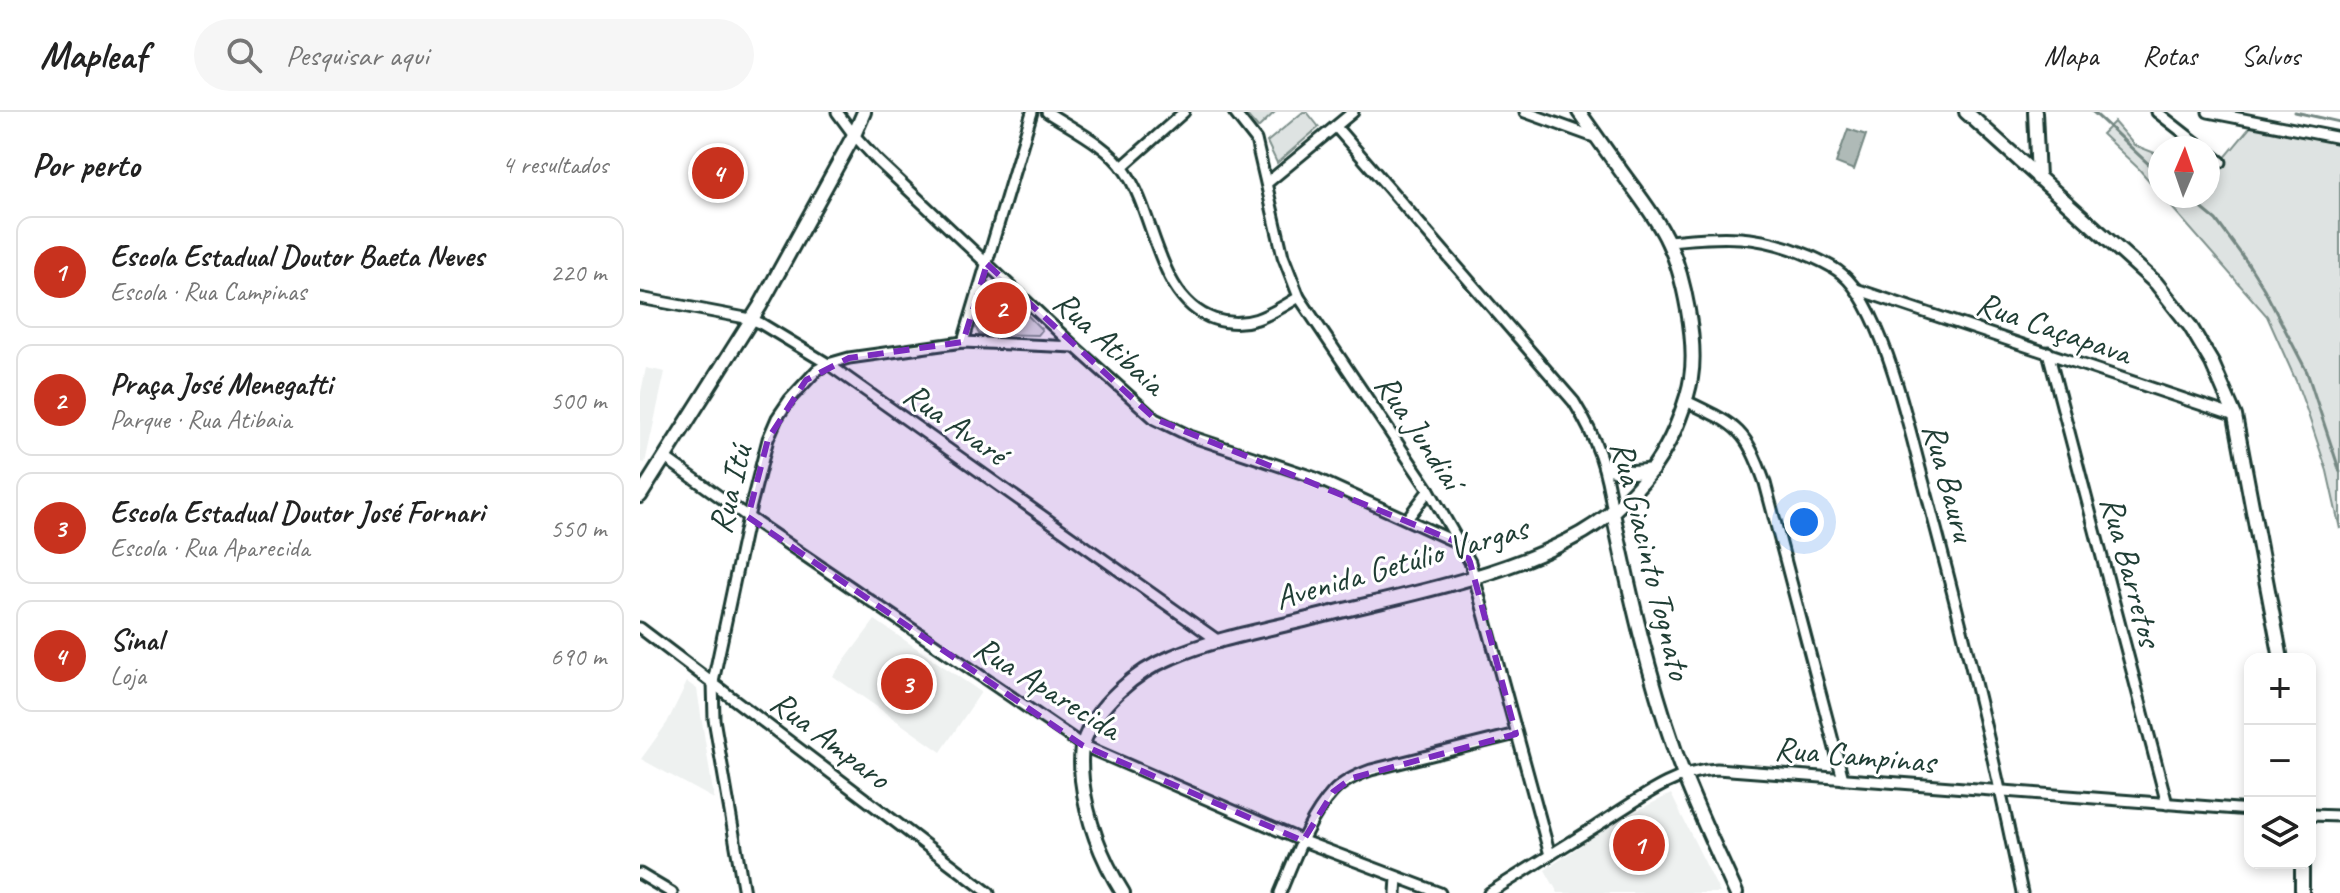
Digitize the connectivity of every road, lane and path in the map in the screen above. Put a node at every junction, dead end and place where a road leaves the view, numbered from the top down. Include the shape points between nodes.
1 (837, 112) edge
2 (864, 112) edge
3 (1032, 112) edge
4 (1047, 112) edge
5 (1184, 112) edge
6 (1234, 112) edge
7 (1353, 112) edge
8 (1525, 112) edge
9 (1579, 112) edge
10 (1966, 112) edge
11 (2035, 112) edge
12 (2157, 112) edge
13 (2208, 112) edge
14 (1336, 127) junction
15 (854, 135) junction
16 (2188, 136) edge
17 (1598, 138) junction
18 (2340, 138) edge
19 (1122, 167) junction
20 (2038, 178) junction
21 (1267, 183) junction
22 (1668, 241) junction
23 (987, 264) junction
24 (1856, 289) junction
25 (1299, 297) junction
26 (640, 298) edge
27 (751, 319) junction
28 (963, 342) junction
29 (1075, 347) junction
30 (2048, 352) junction
31 (828, 364) junction
32 (1686, 401) junction
33 (2235, 416) junction
34 (664, 457) junction
35 (1605, 466) junction
36 (1652, 470) junction
37 (1429, 490) junction
38 (640, 496) edge
39 (1613, 513) junction
40 (748, 517) junction
41 (1407, 519) junction
42 (1462, 544) junction
43 (1476, 576) junction
44 (640, 628) edge
45 (1220, 642) junction
46 (2280, 653) edge
47 (713, 682) junction
48 (1516, 734) junction
49 (1082, 745) junction
50 (1684, 774) junction
51 (1843, 779) junction
52 (2001, 792) junction
53 (2167, 804) junction
54 (2244, 810) edge
55 (2316, 815) edge
56 (2340, 816) edge
57 (1303, 841) junction
58 (1550, 855) junction
59 (2302, 869) edge
60 (640, 874) edge
61 (1397, 878) junction
62 (672, 893) edge
63 (744, 893) edge
64 (989, 893) edge
65 (1123, 893) edge
66 (1280, 893) edge
67 (1396, 893) edge
68 (1440, 893) edge
69 (1489, 893) edge
70 (1736, 893) edge
71 (2022, 893) edge
72 (2302, 893) edge

1 - 15 street, Rua Atibaia
2 - 15 street
3 - 23 street
4 - 19 street
5 - 19 street
6 - 21 street, Rua Jundiaí via 1256,140
7 - 14 street
8 - 17 street
9 - 17 street, Avenida Getúlio Vargas
10 - 20 street
11 - 20 street
12 - 16 street
13 - 18 street
14 - 21 street
14 - 35 street, Rua Giacinto Tognato via 1574,402
15 - 23 street, Rua Atibaia
15 - 27 street
17 - 22 street, Avenida Getúlio Vargas
19 - 25 street via 1135,186 1177,289 1198,311 1221,321 1247,323
20 - 33 street via 2174,303 2212,363
21 - 25 street, Rua Jundiaí via 1283,256
22 - 24 street, Rua Bauru via 1762,239 1822,262
22 - 32 street, Avenida Getúlio Vargas via 1681,274 1692,349
23 - 28 street
23 - 29 street, Rua Atibaia
24 - 30 street, Rua Caçapava
24 - 52 street, Rua Bauru via 1894,373
25 - 37 street, Rua Jundiaí
26 - 27 street, Rua Avaré
27 - 31 street, Rua Avaré
27 - 34 street
28 - 29 street, Rua Itú
28 - 31 street, Rua Itú
29 - 41 street, Rua Atibaia via 1136,404 1172,428 1313,477
30 - 33 street, Rua Caçapava
30 - 53 street, Rua Barretos
31 - 40 street, Rua Itú via 806,380 777,418
31 - 45 street, Rua Avaré
32 - 36 street, Avenida Getúlio Vargas via 1671,441
32 - 51 street via 1737,429 1756,460
33 - 46 street
34 - 38 street
34 - 40 street, Rua Aparecida
35 - 36 street via 1636,473
35 - 39 street, Rua Giacinto Tognato
36 - 39 street, Avenida Getúlio Vargas
37 - 41 street
37 - 42 street, Rua Jundiaí
39 - 43 street, Avenida Getúlio Vargas via 1569,541
39 - 50 street, Rua Giacinto Tognato via 1653,684
40 - 47 street, Rua Itú
40 - 49 street, Rua Aparecida
41 - 42 street, Rua Atibaia
42 - 43 street, Rua Jundiaí
43 - 45 street, Avenida Getúlio Vargas
43 - 48 street, Rua Jundiaí
44 - 47 street, Rua Amparo
45 - 49 street, Avenida Getúlio Vargas via 1171,657 1140,674 1111,698
47 - 63 street, Rua Itú via 714,719
47 - 64 street, Rua Amparo
48 - 57 street via 1352,778 1333,792
48 - 58 street, Rua Jundiaí
49 - 57 street, Rua Aparecida
49 - 65 street via 1085,805 1096,842
50 - 51 street, Rua Campinas via 1717,769
50 - 58 street, Rua Campinas
50 - 70 street, Rua Giacinto Tognato
51 - 52 street, Rua Campinas
52 - 53 street, Rua Campinas
52 - 71 street, Rua Bauru
53 - 54 street, Rua Campinas
55 - 56 street
57 - 61 street, Rua Aparecida
57 - 66 street
58 - 69 street, Rua Campinas
59 - 72 street
60 - 62 street
61 - 67 street
61 - 68 street, Rua Aparecida

